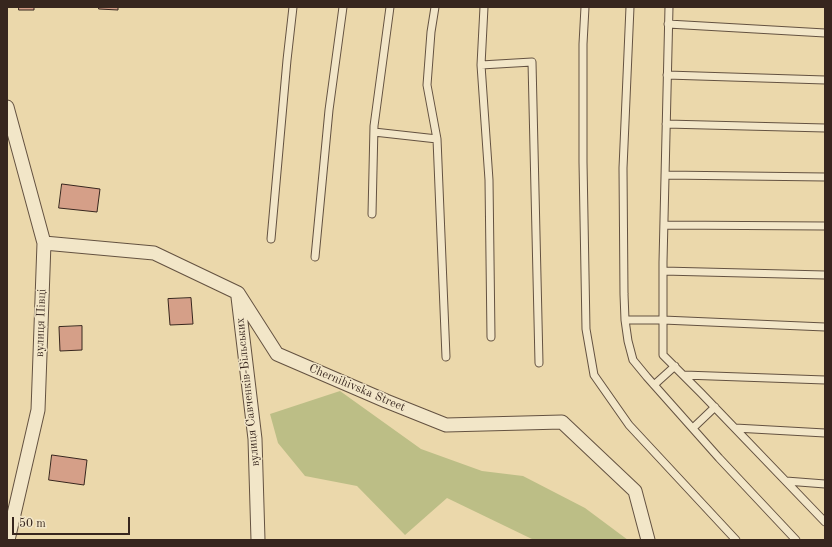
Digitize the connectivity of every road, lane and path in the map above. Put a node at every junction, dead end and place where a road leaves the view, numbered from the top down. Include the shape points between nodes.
1 (293, 7) edge
2 (343, 7) edge
3 (390, 7) edge
4 (435, 7) edge
5 (484, 7) edge
6 (585, 7) edge
7 (630, 7) edge
8 (669, 7) edge
9 (668, 24) junction
10 (825, 33) edge
11 (481, 65) junction
12 (667, 75) junction
13 (825, 80) edge
14 (7, 107) edge
15 (666, 124) junction
16 (825, 128) edge
17 (374, 132) junction
18 (437, 139) junction
19 (665, 175) junction
20 (825, 177) edge
21 (372, 214) dead end
22 (664, 225) junction
23 (825, 226) edge
24 (271, 239) dead end
25 (44, 243) junction
26 (316, 257) dead end
27 (663, 271) junction
28 (825, 275) edge
29 (238, 293) junction
30 (625, 320) junction
31 (663, 320) junction
32 (825, 327) edge
33 (491, 337) dead end
34 (446, 357) dead end
35 (539, 363) dead end
36 (675, 366) junction
37 (684, 375) junction
38 (825, 380) edge
39 (654, 385) junction
40 (715, 407) junction
41 (693, 428) junction
42 (735, 428) junction
43 (825, 433) edge
44 (786, 481) junction
45 (825, 484) edge
46 (825, 522) edge
47 (8, 540) edge
48 (258, 540) edge
49 (648, 540) edge
50 (736, 540) edge
51 (796, 540) edge

1 - 24 lane
2 - 26 lane via 328,110
3 - 17 lane
4 - 18 lane via 427,84
5 - 11 lane
6 - 50 lane via 583,162 586,329 594,375 629,425
7 - 30 lane via 624,168
8 - 9 lane
9 - 10 lane
9 - 12 lane
11 - 33 lane via 489,180
11 - 35 lane via 532,62
12 - 13 lane
12 - 15 lane
14 - 25 street, вулиця Півці
15 - 16 lane
15 - 19 lane
17 - 18 lane
17 - 21 lane
18 - 34 lane
19 - 20 lane
19 - 22 lane
22 - 23 lane
22 - 27 lane
25 - 29 street via 154,253
25 - 47 street, вулиця Півці via 38,410
27 - 28 lane
27 - 31 lane
29 - 48 street, вулиця Савченків-Більських via 255,439
29 - 49 street, Chernihivska Street via 277,354 432,420 446,425 562,422 635,491
30 - 31 lane
30 - 39 lane via 634,360
31 - 32 lane
31 - 36 lane via 663,355
36 - 37 lane
36 - 39 lane
37 - 38 lane
37 - 40 lane
39 - 41 lane
40 - 41 lane
40 - 42 lane
41 - 51 lane
42 - 43 lane
42 - 44 lane
44 - 45 lane
44 - 46 lane

